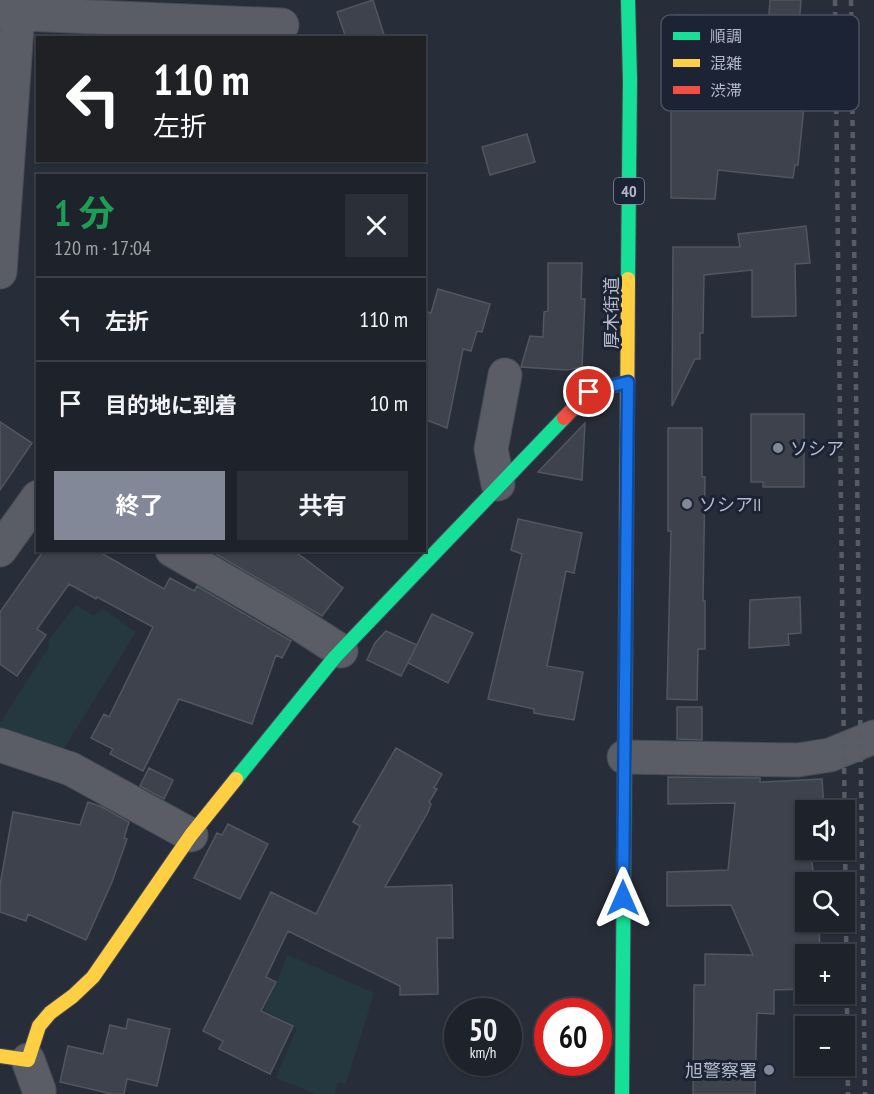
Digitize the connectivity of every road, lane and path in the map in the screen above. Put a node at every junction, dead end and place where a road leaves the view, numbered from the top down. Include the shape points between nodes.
1 (628, 0) edge
2 (9, 13) edge
3 (282, 25) dead end
4 (0, 272) edge
5 (505, 375) dead end
6 (628, 382) junction
7 (498, 484) junction
8 (36, 500) edge
9 (0, 550) edge
10 (175, 552) edge
11 (341, 651) junction
12 (874, 737) edge
13 (0, 745) edge
14 (624, 757) junction
15 (190, 835) junction
16 (14, 1058) edge
17 (39, 1094) edge
18 (622, 1094) edge

1 - 6 main road, 厚木街道 / 40
2 - 3 street
2 - 4 street
5 - 7 street via 491,449
6 - 7 main road via 589,392
6 - 14 main road, 厚木街道 / 40
7 - 11 main road
8 - 9 street
10 - 11 street
11 - 15 main road
12 - 14 street via 830,755 798,760
13 - 15 street via 71,769
14 - 18 main road, 厚木街道 / 40
15 - 16 main road via 93,977 50,1012
16 - 17 street

